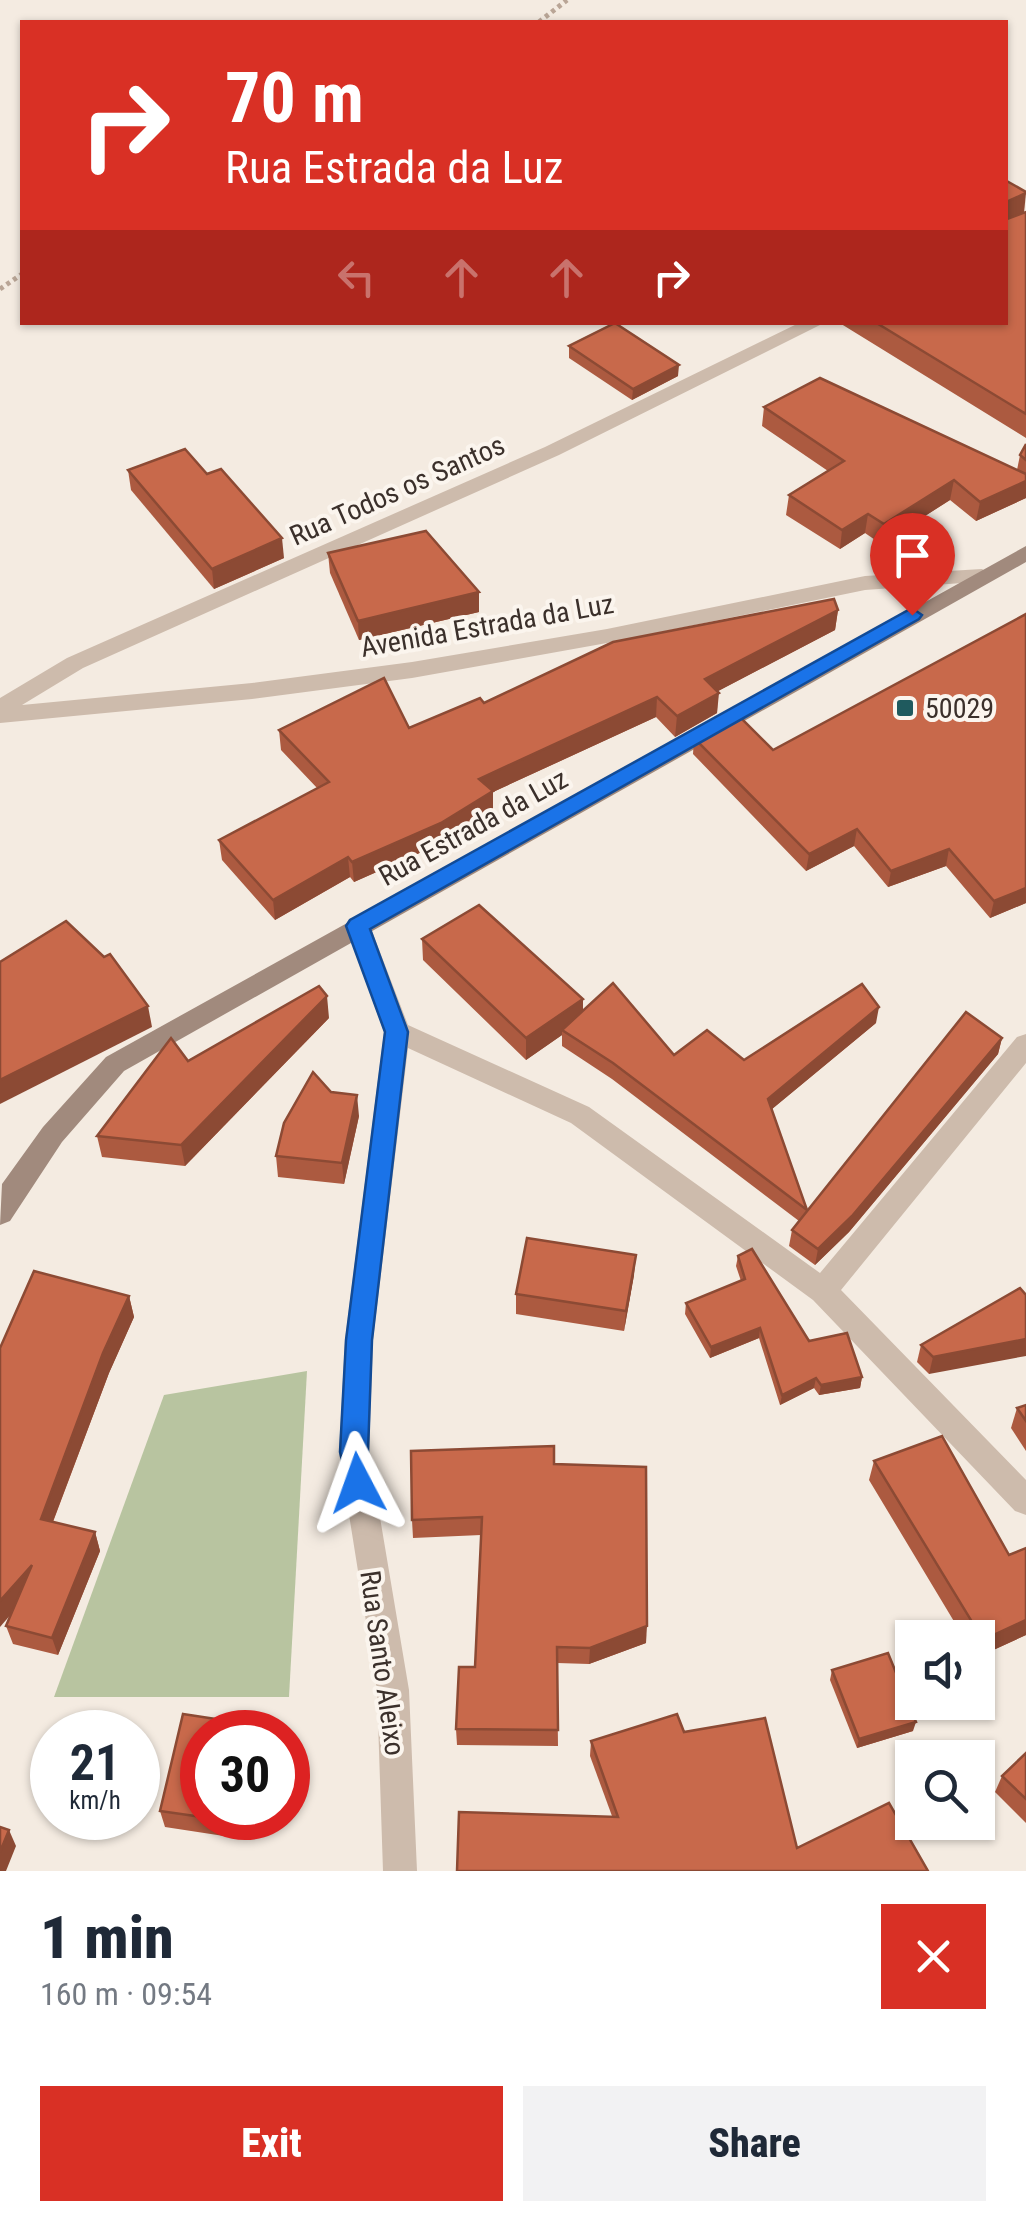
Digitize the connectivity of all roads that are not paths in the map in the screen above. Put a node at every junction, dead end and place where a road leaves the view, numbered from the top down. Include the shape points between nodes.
1 (811, 325) edge
2 (1026, 553) edge
3 (982, 576) junction
4 (0, 712) edge
5 (358, 926) junction
6 (396, 1032) junction
7 (1026, 1044) edge
8 (0, 1213) edge
9 (822, 1291) junction
10 (1026, 1501) edge
11 (400, 1871) edge

1 - 4 street, Rua Todos os Santos via 552,451 74,663
2 - 3 main road, Rua Estrada da Luz
3 - 4 street, Avenida Estrada da Luz via 864,583 396,672
3 - 5 main road, Rua Estrada da Luz
5 - 6 street, Rua Santo Aleixo
5 - 8 main road, Rua Estrada da Luz via 115,1064 66,1116
6 - 9 street via 580,1115
6 - 11 street, Rua Santo Aleixo via 359,1340 354,1452 393,1690
7 - 9 street
9 - 10 street

